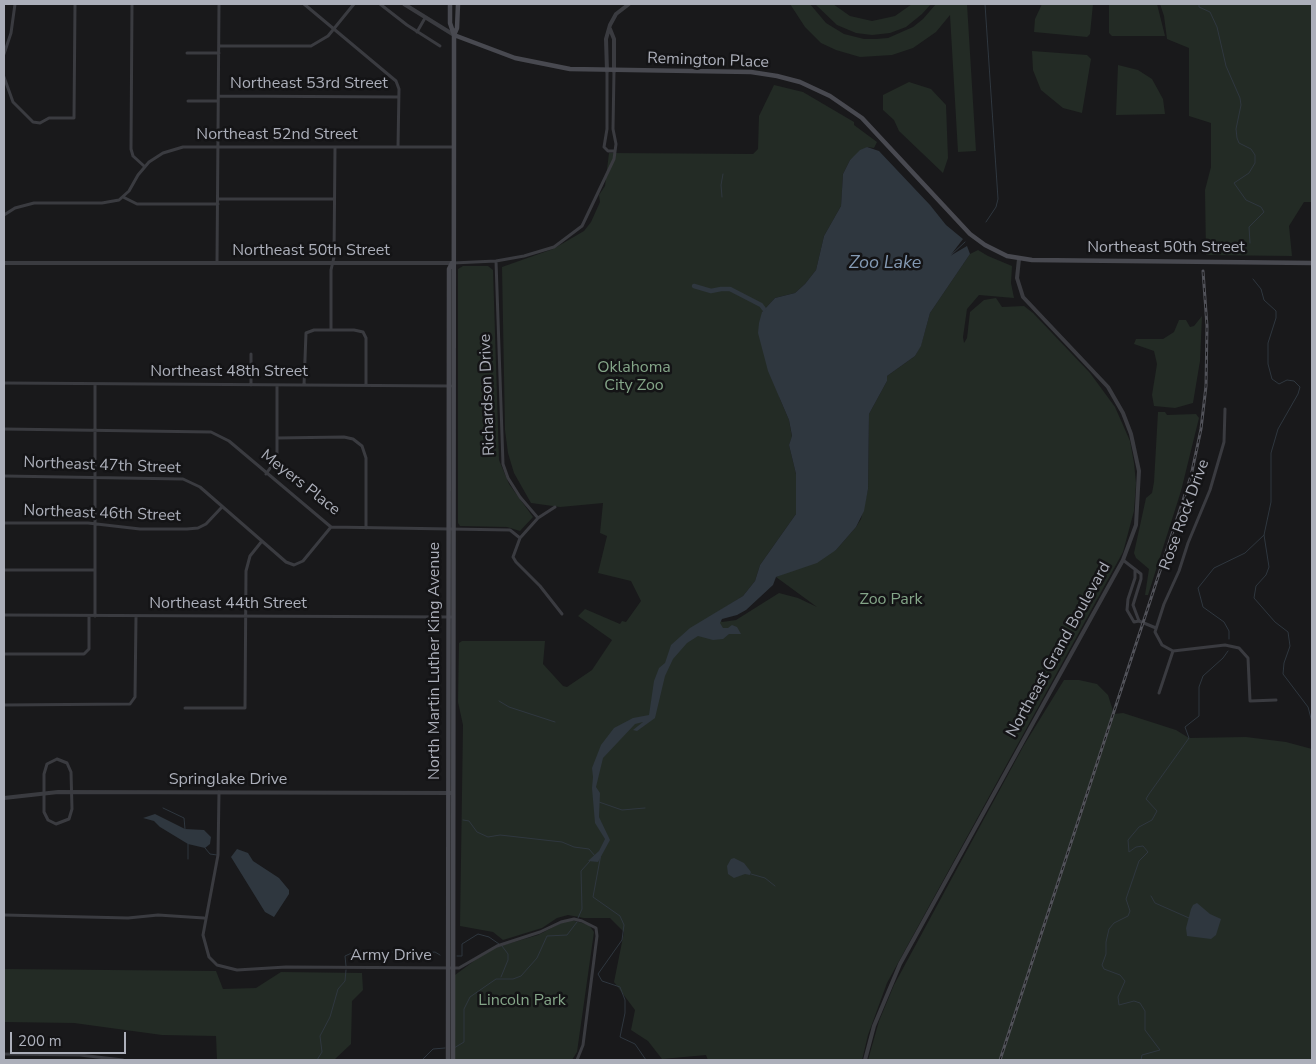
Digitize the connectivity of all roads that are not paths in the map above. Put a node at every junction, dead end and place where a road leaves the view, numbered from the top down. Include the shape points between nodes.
1 (15, 4) edge
2 (75, 4) edge
3 (132, 4) edge
4 (219, 4) edge
5 (304, 4) edge
6 (354, 4) edge
7 (380, 4) edge
8 (404, 4) edge
9 (450, 4) edge
10 (458, 4) edge
11 (629, 4) edge
12 (425, 18) junction
13 (334, 28) junction
14 (610, 29) junction
15 (417, 32) junction
16 (454, 35) junction
17 (219, 46) junction
18 (440, 46) dead end
19 (187, 53) dead end
20 (219, 53) junction
21 (4, 54) edge
22 (607, 71) junction
23 (614, 71) junction
24 (4, 77) edge
25 (399, 97) junction
26 (218, 99) junction
27 (188, 101) dead end
28 (219, 147) junction
29 (335, 147) junction
30 (398, 147) junction
31 (454, 147) junction
32 (615, 151) junction
33 (144, 166) junction
34 (123, 197) junction
35 (334, 198) junction
36 (218, 199) junction
37 (218, 204) junction
38 (4, 215) edge
39 (1019, 259) junction
40 (496, 261) junction
41 (4, 263) edge
42 (217, 263) junction
43 (333, 263) junction
44 (452, 263) junction
45 (1312, 263) edge
46 (331, 330) junction
47 (251, 354) dead end
48 (4, 383) edge
49 (95, 384) junction
50 (251, 385) junction
51 (277, 385) junction
52 (304, 385) junction
53 (366, 386) junction
54 (452, 386) junction
55 (1225, 408) dead end
56 (4, 429) edge
57 (95, 430) junction
58 (277, 438) junction
59 (266, 474) junction
60 (4, 476) edge
61 (95, 476) junction
62 (222, 507) junction
63 (555, 507) dead end
64 (538, 518) junction
65 (4, 523) edge
66 (95, 524) junction
67 (331, 527) junction
68 (366, 528) junction
69 (451, 528) junction
70 (520, 538) junction
71 (263, 541) junction
72 (1123, 560) junction
73 (1135, 569) junction
74 (4, 570) edge
75 (95, 570) junction
76 (1135, 578) junction
77 (1141, 579) junction
78 (1133, 586) junction
79 (1138, 588) junction
80 (1127, 604) junction
81 (1133, 605) junction
82 (562, 614) dead end
83 (4, 615) edge
84 (89, 616) junction
85 (95, 616) junction
86 (136, 617) junction
87 (246, 617) junction
88 (450, 617) junction
89 (1139, 621) junction
90 (1156, 628) junction
91 (1173, 651) junction
92 (4, 654) edge
93 (1159, 693) dead end
94 (1276, 700) dead end
95 (4, 705) edge
96 (184, 708) dead end
97 (71, 792) junction
98 (219, 792) junction
99 (44, 793) junction
100 (450, 793) junction
101 (4, 798) edge
102 (4, 916) edge
103 (204, 918) junction
104 (450, 969) junction
105 (4, 1054) edge
106 (123, 1060) edge
107 (448, 1060) edge
108 (452, 1060) edge
109 (577, 1060) edge
110 (865, 1060) edge

1 - 21 street
2 - 24 street via 74,118 31,121 13,102
3 - 33 street via 131,149 133,156
4 - 17 street
5 - 13 street
6 - 13 street
7 - 15 street
8 - 12 street
9 - 16 main road, North Martin Luther King Avenue
10 - 16 main road, North Martin Luther King Avenue
11 - 14 street via 613,18
12 - 15 street
12 - 16 street
13 - 17 street via 311,46
13 - 25 street via 394,79
14 - 22 street via 606,39
14 - 23 street via 614,39
15 - 18 street
16 - 22 main road, Remington Place via 502,54 545,65
16 - 31 main road, North Martin Luther King Avenue
17 - 20 street
19 - 20 street
20 - 26 street
22 - 23 main road, Remington Place
22 - 32 street via 604,147
23 - 32 street, Northeast 50th Street
23 - 39 main road, Remington Place via 752,72 783,77 815,88 869,124 977,240 1000,254
25 - 26 street, Northeast 53rd Street
25 - 30 street
26 - 27 street, Northeast 53rd Street
26 - 28 street
28 - 29 street, Northeast 52nd Street
28 - 33 street, Northeast 52nd Street via 177,148
28 - 36 street
29 - 30 street, Northeast 52nd Street
29 - 35 street
30 - 31 street, Northeast 52nd Street
31 - 44 main road, North Martin Luther King Avenue
32 - 40 street, Northeast 50th Street via 611,168 582,226 554,247
33 - 34 street, Northeast 52nd Street
34 - 37 street via 137,204
34 - 38 street via 109,202 34,203
35 - 36 street
35 - 43 street
36 - 37 street
37 - 42 street
39 - 45 main road, Northeast 50th Street
39 - 72 street, Northeast Grand Boulevard via 1017,278 1023,297 1108,387 1131,434 1139,471 1139,493 1136,525
40 - 44 street, Northeast 50th Street
40 - 64 street, Richardson Drive via 503,464 508,478
41 - 42 street, Northeast 50th Street
42 - 43 street, Northeast 50th Street
43 - 44 street, Northeast 50th Street
43 - 46 street
44 - 54 main road, North Martin Luther King Avenue
46 - 52 street via 306,333
46 - 53 street via 360,330 364,333
47 - 50 street
48 - 49 street, Northeast 48th Street
49 - 50 street, Northeast 48th Street
49 - 57 street
50 - 51 street, Northeast 48th Street
51 - 52 street, Northeast 48th Street
51 - 58 street
52 - 53 street, Northeast 48th Street
53 - 54 street, Northeast 48th Street
54 - 69 main road, North Martin Luther King Avenue
55 - 90 street, Rose Rock Drive via 1224,442 1210,490
56 - 57 street, Meyers Place
57 - 59 street, Meyers Place via 211,432 229,441
57 - 61 street
58 - 59 street via 276,458
58 - 68 street via 344,437 362,446 366,458
59 - 67 street, Meyers Place
60 - 61 street, Northeast 47th Street
61 - 62 street, Northeast 47th Street via 183,479 200,487
61 - 66 street
62 - 66 street, Northeast 46th Street via 198,528 140,529
62 - 71 street, Northeast 47th Street
63 - 64 street
64 - 70 street
65 - 66 street, Northeast 46th Street
66 - 75 street
67 - 68 street, Meyers Place
67 - 71 street, Northeast 47th Street via 297,565 286,562
68 - 69 street, Meyers Place
69 - 70 street, Meyers Place via 510,530
69 - 88 main road, North Martin Luther King Avenue
70 - 82 street via 513,557
71 - 87 street via 250,556 247,566
72 - 73 street
72 - 110 street, Northeast Grand Boulevard via 900,964 874,1026
73 - 76 street
73 - 77 street via 1140,571
74 - 75 street
75 - 85 street
76 - 77 street
76 - 78 street
77 - 79 street
78 - 79 street
78 - 80 street
79 - 81 street
80 - 81 street
80 - 89 street via 1130,617 1134,622
81 - 89 street
83 - 84 street, Northeast 44th Street
84 - 85 street, Northeast 44th Street
84 - 92 street via 88,649 84,654
85 - 86 street, Northeast 44th Street
86 - 87 street, Northeast 44th Street
86 - 95 street via 134,700 130,704
87 - 88 street, Northeast 44th Street
87 - 96 street via 245,708
88 - 100 main road, North Martin Luther King Avenue
89 - 90 street
90 - 91 street via 1158,640
91 - 93 street
91 - 94 street via 1224,645 1240,648 1248,658 1250,701
97 - 98 street, Springlake Drive
97 - 99 street, Springlake Drive
97 - 99 street via 69,819 56,824 46,817
97 - 99 street via 70,767 57,759 44,769
98 - 100 street, Springlake Drive
98 - 103 street, Army Drive via 217,862
99 - 101 street, Springlake Drive
100 - 104 main road, North Martin Luther King Avenue
102 - 103 street via 110,918 158,915
103 - 104 street, Army Drive via 203,935 209,957 229,970
104 - 107 main road, North Martin Luther King Avenue
104 - 108 main road, North Martin Luther King Avenue
104 - 109 street, Army Drive via 459,968 503,943 574,919 596,928 583,1041
105 - 106 street

